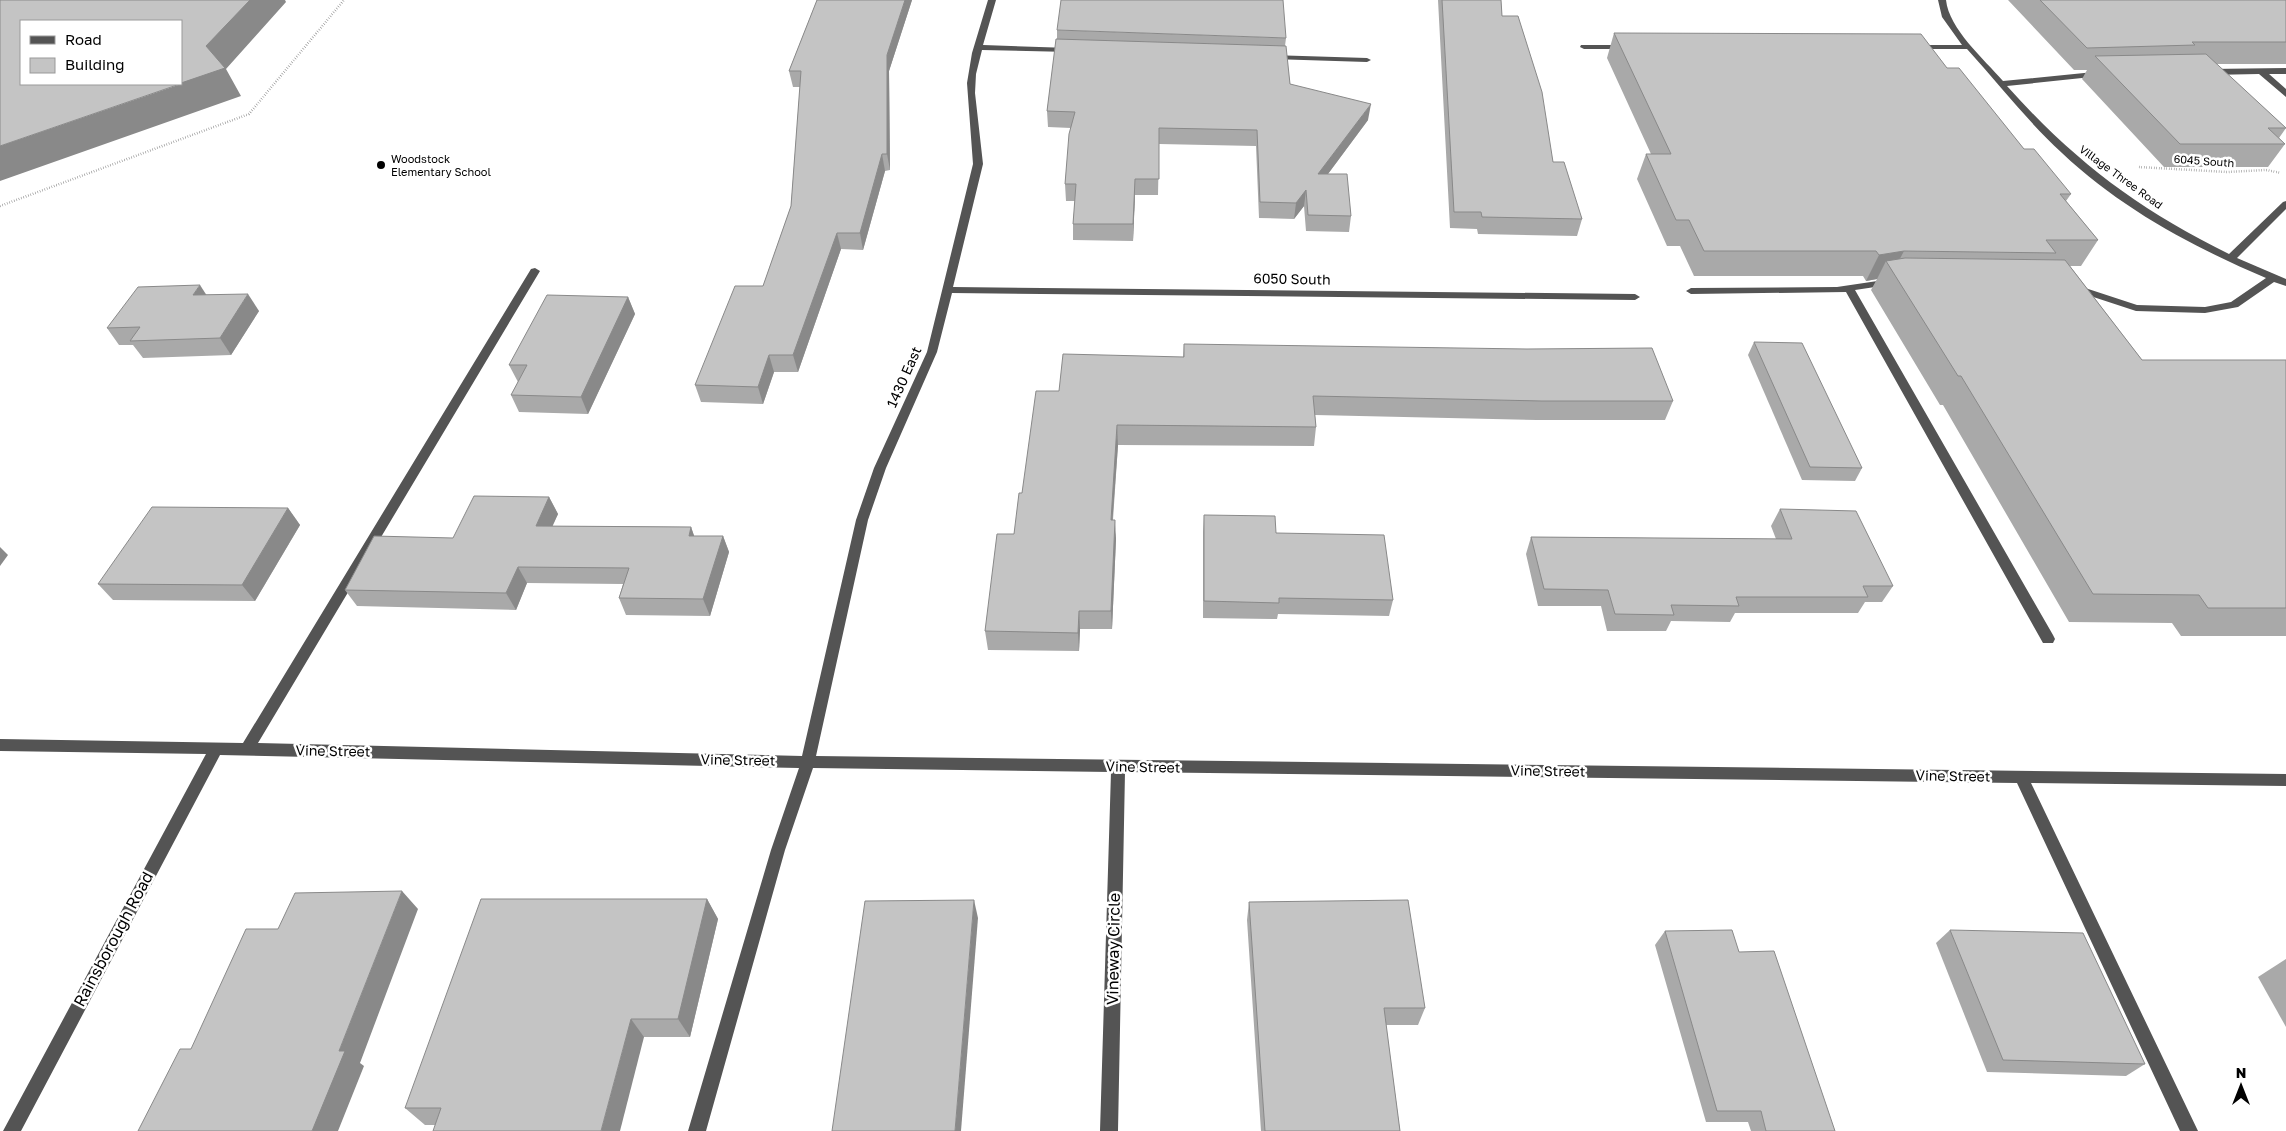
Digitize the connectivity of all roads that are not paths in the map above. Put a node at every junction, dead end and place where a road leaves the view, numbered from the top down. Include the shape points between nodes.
1 (992, 0) edge
2 (1942, 0) edge
3 (980, 47) junction
4 (1584, 47) dead end
5 (1633, 47) edge
6 (1900, 47) edge
7 (1969, 48) junction
8 (1079, 50) edge
9 (1258, 56) edge
10 (1367, 60) dead end
11 (2286, 71) edge
12 (2195, 72) edge
13 (2262, 72) junction
14 (2109, 73) edge
15 (2000, 84) junction
16 (2286, 94) edge
17 (2286, 204) edge
18 (2230, 259) junction
19 (535, 271) dead end
20 (2273, 278) junction
21 (1900, 282) edge
22 (2286, 283) edge
23 (2063, 285) edge
24 (1849, 288) junction
25 (949, 290) junction
26 (1691, 291) dead end
27 (1635, 297) dead end
28 (2048, 638) dead end
29 (0, 746) edge
30 (216, 749) junction
31 (247, 749) junction
32 (808, 762) junction
33 (1118, 766) junction
34 (2022, 777) junction
35 (2286, 780) edge
36 (12, 1131) edge
37 (697, 1131) edge
38 (1109, 1131) edge
39 (2189, 1131) edge

1 - 3 street, 1430 East
2 - 7 street, Village Three Road via 1946,18
3 - 8 street
3 - 25 street, 1430 East via 970,83 979,144 978,164
4 - 5 street
6 - 7 street
7 - 15 street, Village Three Road
9 - 10 street
11 - 13 street
12 - 13 street
13 - 16 street
14 - 15 street via 2082,73
15 - 18 street, Village Three Road via 2081,165 2181,234
17 - 18 street
18 - 20 street, Village Three Road
19 - 31 street
20 - 22 street, Village Three Road
20 - 23 street via 2234,305 2205,310 2142,308
21 - 24 street
24 - 26 street
24 - 28 street
25 - 27 street, 6050 South
25 - 32 street, 1430 East via 932,352 880,468 862,520
29 - 30 street, Vine Street
30 - 31 street, Vine Street
30 - 36 street, Rainsborough Road
31 - 32 street, Vine Street
32 - 33 street, Vine Street
32 - 37 street, 1430 East via 778,850
33 - 34 street, Vine Street
33 - 38 street, Vineway Circle
34 - 35 street, Vine Street
34 - 39 street

